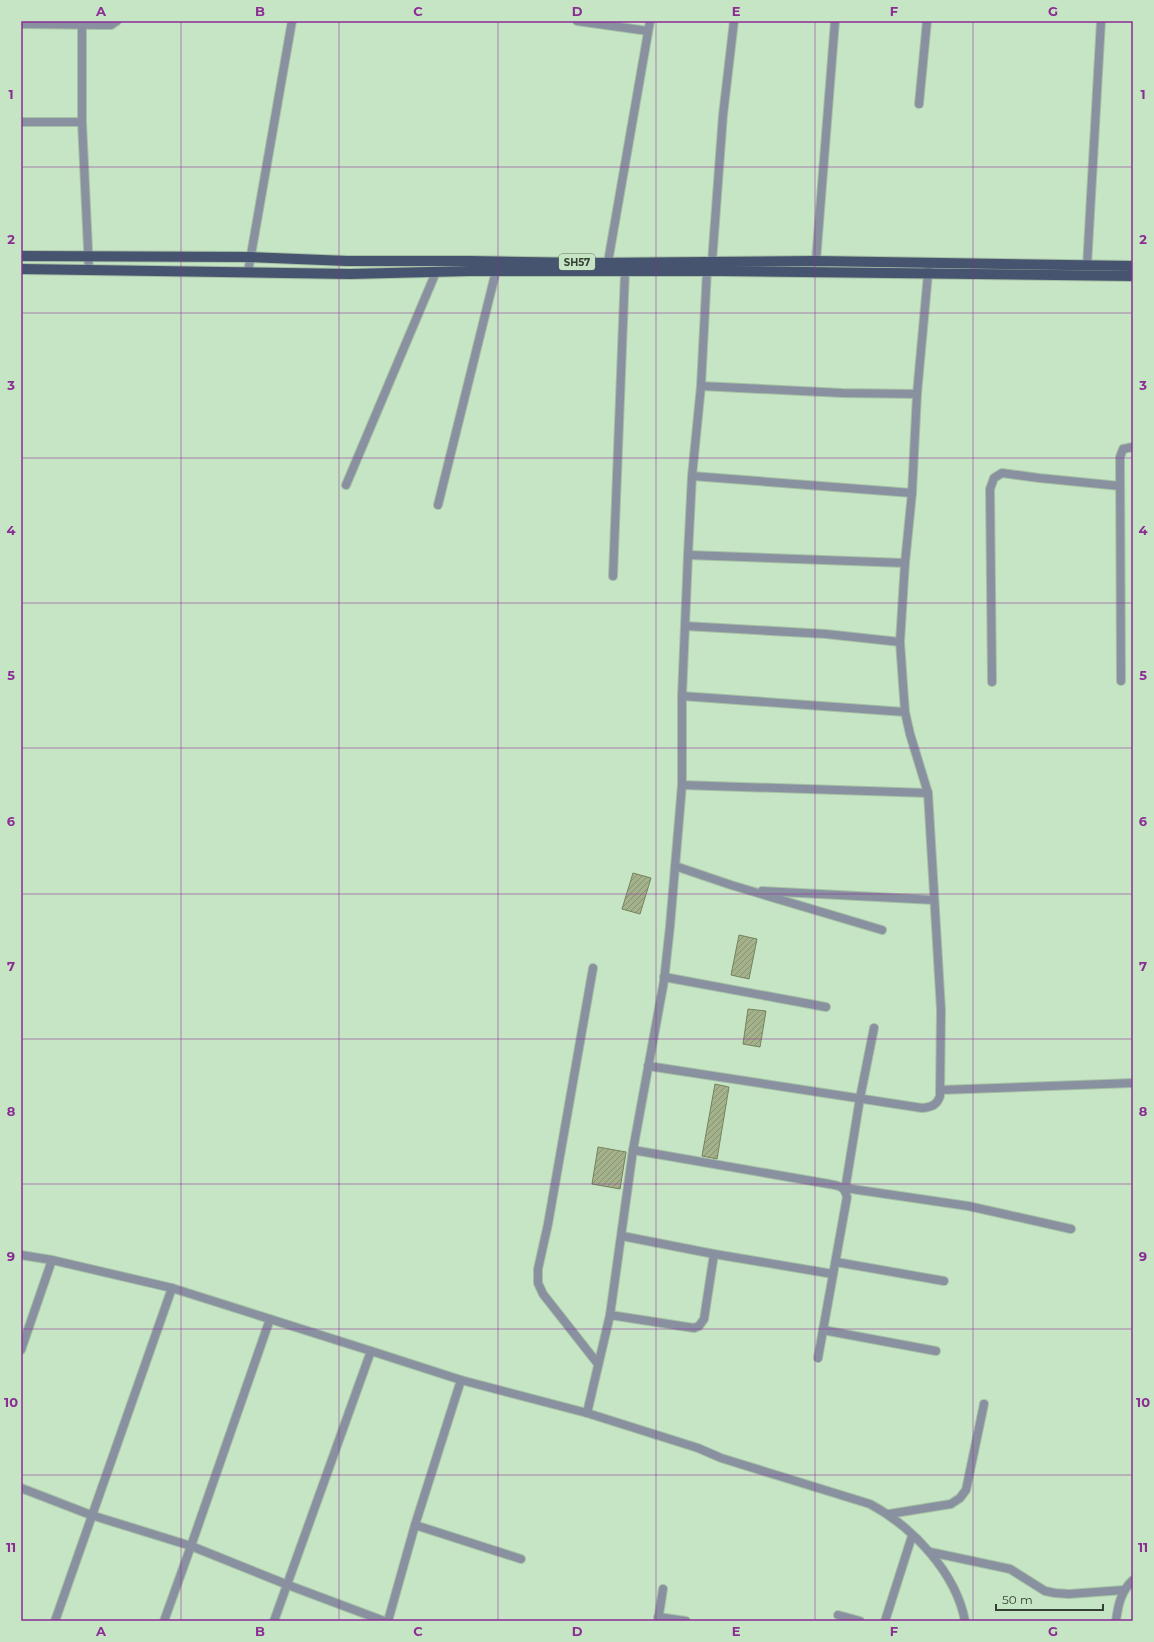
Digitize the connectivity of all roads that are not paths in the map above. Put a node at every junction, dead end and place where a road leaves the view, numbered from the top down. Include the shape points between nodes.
1 (116, 21) edge
2 (292, 21) edge
3 (577, 21) edge
4 (650, 21) edge
5 (734, 21) edge
6 (835, 21) edge
7 (927, 21) edge
8 (1101, 21) edge
9 (21, 24) edge
10 (82, 25) junction
11 (648, 31) junction
12 (919, 104) dead end
13 (21, 122) edge
14 (82, 122) junction
15 (21, 256) edge
16 (89, 256) junction
17 (249, 258) junction
18 (816, 261) junction
19 (608, 262) junction
20 (712, 262) junction
21 (1087, 266) junction
22 (1133, 266) edge
23 (928, 268) junction
24 (21, 269) edge
25 (984, 269) junction
26 (89, 270) junction
27 (496, 271) junction
28 (707, 271) junction
29 (248, 272) junction
30 (436, 272) junction
31 (625, 272) junction
32 (1133, 276) edge
33 (701, 386) junction
34 (917, 394) junction
35 (1133, 447) edge
36 (692, 476) junction
37 (346, 485) dead end
38 (1120, 486) junction
39 (912, 493) junction
40 (438, 505) dead end
41 (688, 555) junction
42 (905, 563) junction
43 (613, 576) dead end
44 (685, 626) junction
45 (900, 642) junction
46 (1121, 681) dead end
47 (992, 682) dead end
48 (682, 696) junction
49 (905, 712) junction
50 (682, 785) junction
51 (928, 794) junction
52 (675, 866) junction
53 (747, 890) junction
54 (934, 900) junction
55 (882, 930) dead end
56 (593, 968) dead end
57 (664, 976) junction
58 (826, 1007) dead end
59 (874, 1028) dead end
60 (648, 1066) junction
61 (1133, 1083) edge
62 (940, 1090) junction
63 (860, 1098) junction
64 (633, 1150) junction
65 (845, 1189) junction
66 (1071, 1229) dead end
67 (622, 1236) junction
68 (714, 1254) junction
69 (21, 1255) edge
70 (52, 1260) junction
71 (836, 1262) junction
72 (834, 1274) junction
73 (944, 1281) dead end
74 (172, 1288) junction
75 (610, 1315) junction
76 (270, 1319) junction
77 (824, 1330) junction
78 (21, 1350) edge
79 (371, 1351) junction
80 (936, 1351) dead end
81 (818, 1358) dead end
82 (598, 1364) junction
83 (461, 1380) junction
84 (984, 1404) dead end
85 (587, 1413) junction
86 (21, 1488) edge
87 (889, 1514) junction
88 (91, 1515) junction
89 (415, 1525) junction
90 (912, 1536) junction
91 (191, 1546) junction
92 (930, 1552) junction
93 (521, 1559) dead end
94 (1133, 1580) edge
95 (288, 1585) junction
96 (663, 1589) dead end
97 (1124, 1590) junction
98 (838, 1615) dead end
99 (658, 1619) edge
100 (55, 1621) edge
101 (164, 1621) edge
102 (274, 1621) edge
103 (384, 1621) edge
104 (388, 1621) edge
105 (686, 1621) edge
106 (860, 1621) edge
107 (885, 1621) edge
108 (965, 1621) edge
109 (1116, 1621) edge

1 - 10 street via 111,25
2 - 17 street
3 - 11 street
4 - 11 street
5 - 20 street via 723,115
6 - 18 street
7 - 12 street
8 - 21 street
9 - 10 street
10 - 14 street
11 - 19 street
13 - 14 street
14 - 16 street
15 - 16 main road, SH57
16 - 17 main road, SH57
16 - 26 street
17 - 19 main road, SH57
17 - 29 street
18 - 20 main road, SH57
18 - 23 main road, SH57
19 - 20 main road, SH57
20 - 28 street
21 - 22 main road, SH57
21 - 25 main road, SH57
23 - 25 main road, SH57
23 - 28 main road, SH57
23 - 34 street
24 - 26 main road, SH57
25 - 32 main road, SH57
26 - 29 main road, SH57
27 - 30 main road, SH57
27 - 31 main road, SH57
27 - 40 street
28 - 31 main road, SH57
28 - 33 street
29 - 30 main road, SH57
30 - 37 street
31 - 43 street
33 - 34 street
33 - 36 street
34 - 39 street
35 - 38 street via 1123,449 1121,453
36 - 39 street
36 - 41 street
38 - 46 street
38 - 47 street via 1002,473 994,478 990,489
39 - 42 street
41 - 42 street
41 - 44 street
42 - 45 street
44 - 45 street via 826,634
44 - 48 street
45 - 49 street
48 - 49 street
48 - 50 street
49 - 51 street
50 - 51 street
50 - 52 street
51 - 54 street
52 - 53 street
52 - 57 street
53 - 54 street
53 - 55 street
54 - 62 street via 941,1010
56 - 82 street via 538,1269 538,1283 543,1294
57 - 58 street
57 - 60 street
59 - 63 street
60 - 63 street
60 - 64 street
61 - 62 street
62 - 63 street via 938,1102 928,1108
63 - 65 street
64 - 65 street via 829,1184
64 - 67 street
65 - 66 street via 968,1206
65 - 71 street via 847,1197
67 - 68 street
67 - 75 street
68 - 72 street
68 - 75 street via 704,1319 699,1326 694,1328
69 - 70 street
70 - 74 street
70 - 78 street
71 - 72 street
71 - 73 street
72 - 77 street
74 - 76 street
74 - 88 street
75 - 82 street
76 - 79 street
76 - 91 street
77 - 80 street
77 - 81 street
79 - 83 street
79 - 95 street
82 - 85 street
83 - 85 street
83 - 89 street
84 - 87 street via 966,1490 960,1498 951,1504
85 - 87 street via 698,1448 720,1458 870,1504
86 - 88 street
87 - 90 street
88 - 91 street
88 - 100 street
89 - 93 street
89 - 104 street
90 - 92 street
90 - 107 street
91 - 95 street
91 - 101 street
92 - 97 street via 1010,1569 1050,1592 1069,1594
92 - 108 street via 951,1582 961,1602
94 - 97 street
95 - 102 street
95 - 103 street
96 - 99 street
97 - 109 street
98 - 106 street
99 - 105 street

